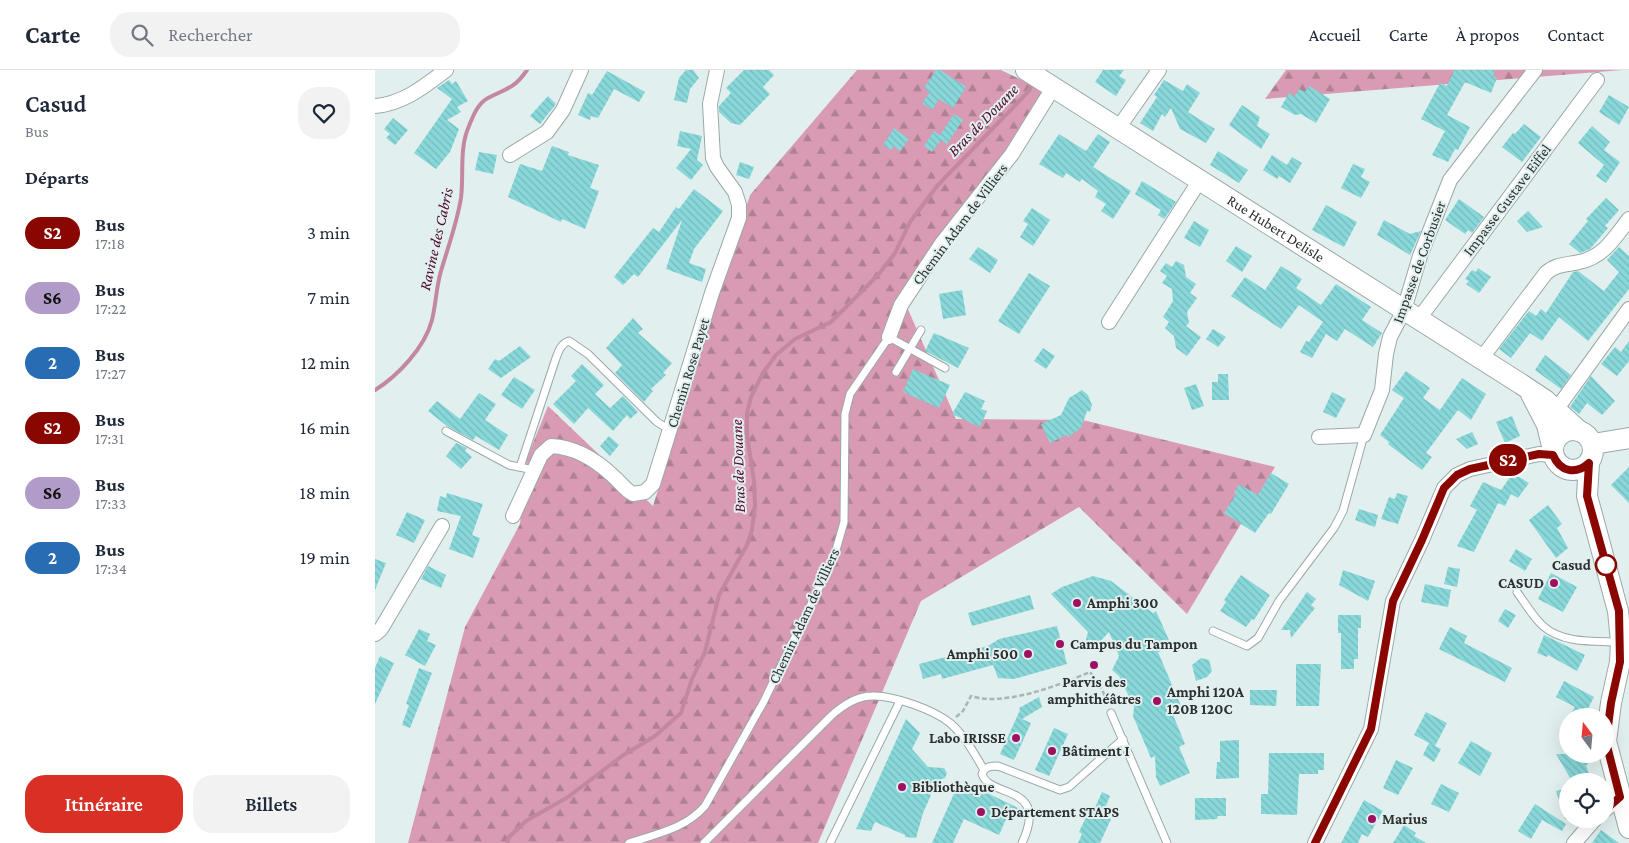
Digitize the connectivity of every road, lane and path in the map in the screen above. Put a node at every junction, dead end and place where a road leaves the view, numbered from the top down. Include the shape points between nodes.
1 (447, 70) edge
2 (581, 70) edge
3 (717, 70) edge
4 (1026, 70) edge
5 (1159, 70) edge
6 (1535, 70) edge
7 (1597, 80) dead end
8 (1050, 86) junction
9 (375, 106) edge
10 (1119, 127) junction
11 (510, 155) dead end
12 (1200, 180) junction
13 (1629, 218) edge
14 (1629, 309) edge
15 (1411, 315) junction
16 (1109, 322) dead end
17 (921, 330) dead end
18 (889, 337) junction
19 (910, 348) junction
20 (1481, 359) junction
21 (945, 368) dead end
22 (896, 372) dead end
23 (1527, 388) junction
24 (1556, 410) junction
25 (671, 430) junction
26 (446, 431) dead end
27 (1364, 435) junction
28 (1319, 437) dead end
29 (1629, 438) edge
30 (1587, 446) junction
31 (1555, 457) junction
32 (520, 467) junction
33 (534, 470) junction
34 (1587, 496) junction
35 (513, 516) dead end
36 (442, 526) dead end
37 (1517, 592) dead end
38 (1213, 631) dead end
39 (375, 634) edge
40 (1623, 656) edge
41 (900, 701) junction
42 (1111, 713) joint
43 (950, 723) junction
44 (1123, 738) junction
45 (984, 770) junction
46 (1620, 797) junction
47 (1614, 802) edge
48 (1588, 828) edge
49 (1629, 828) edge
50 (629, 843) edge
51 (703, 843) edge
52 (830, 843) edge
53 (1022, 843) edge
54 (1167, 843) edge
55 (1315, 843) edge
56 (1575, 843) edge

1 - 9 street via 399,101
2 - 11 street via 563,110 547,132
3 - 25 street, Chemin Rose Payet via 710,104 713,158 735,192 739,218 712,293
4 - 8 main road, Rue Hubert Delisle
5 - 10 street
6 - 15 street, Impasse de Corbusier via 1450,180 1420,256
7 - 15 street, Impasse Gustave Eiffel
8 - 10 main road, Rue Hubert Delisle
8 - 18 street, Chemin Adam de Villiers via 1012,154 937,251 901,305
10 - 12 main road, Rue Hubert Delisle
12 - 15 main road, Rue Hubert Delisle
12 - 16 street
13 - 20 street via 1600,253 1580,262 1560,265 1546,273
14 - 24 street
15 - 20 main road, Rue Hubert Delisle
15 - 27 street, Impasse de Corbusier via 1390,337 1382,390
17 - 19 lane
18 - 19 lane
18 - 50 lane, Chemin Adam de Villiers via 848,400 845,414 844,522 834,557 763,703 705,806 695,817 685,824
19 - 21 lane
19 - 22 lane
20 - 23 main road, Rue Hubert Delisle
23 - 24 main road, Rue Hubert Delisle
23 - 31 main road, Rue Hubert Delisle via 1547,424
24 - 30 main road, Rue Hubert Delisle
25 - 32 lane via 657,422 588,354 569,341 564,342
25 - 33 street, Chemin Rose Payet via 653,484 639,494 627,492 603,467 589,458 561,447 545,449
26 - 32 lane
27 - 28 street
27 - 38 lane via 1343,511 1334,528 1279,601 1258,638 1247,646
29 - 30 main road
30 - 31 main road via 1578,470 1565,470
30 - 31 main road via 1567,431 1557,438
30 - 34 main road, Rue Hubert Delisle
31 - 34 main road, Rue Hubert Delisle
31 - 55 street via 1539,454 1470,469 1457,475 1444,488 1393,601 1371,729
32 - 33 lane
33 - 35 street, Chemin Rose Payet
34 - 40 main road, Rue Hubert Delisle via 1619,611
36 - 39 street
37 - 40 lane via 1541,625 1552,633
40 - 46 main road, Rue Hubert Delisle via 1611,703 1606,742
41 - 43 lane via 927,708
41 - 51 lane via 872,696 843,706
41 - 52 lane
42 - 43 path via 1102,689 1090,672 1026,696 983,700 971,696 963,711
42 - 44 lane
43 - 45 lane via 969,743
44 - 45 lane via 1069,787 1060,790 999,766
44 - 54 lane
45 - 53 lane via 982,774 987,781 1026,804 1030,824
46 - 47 street
46 - 49 main road, Rue Hubert Delisle
48 - 56 street

